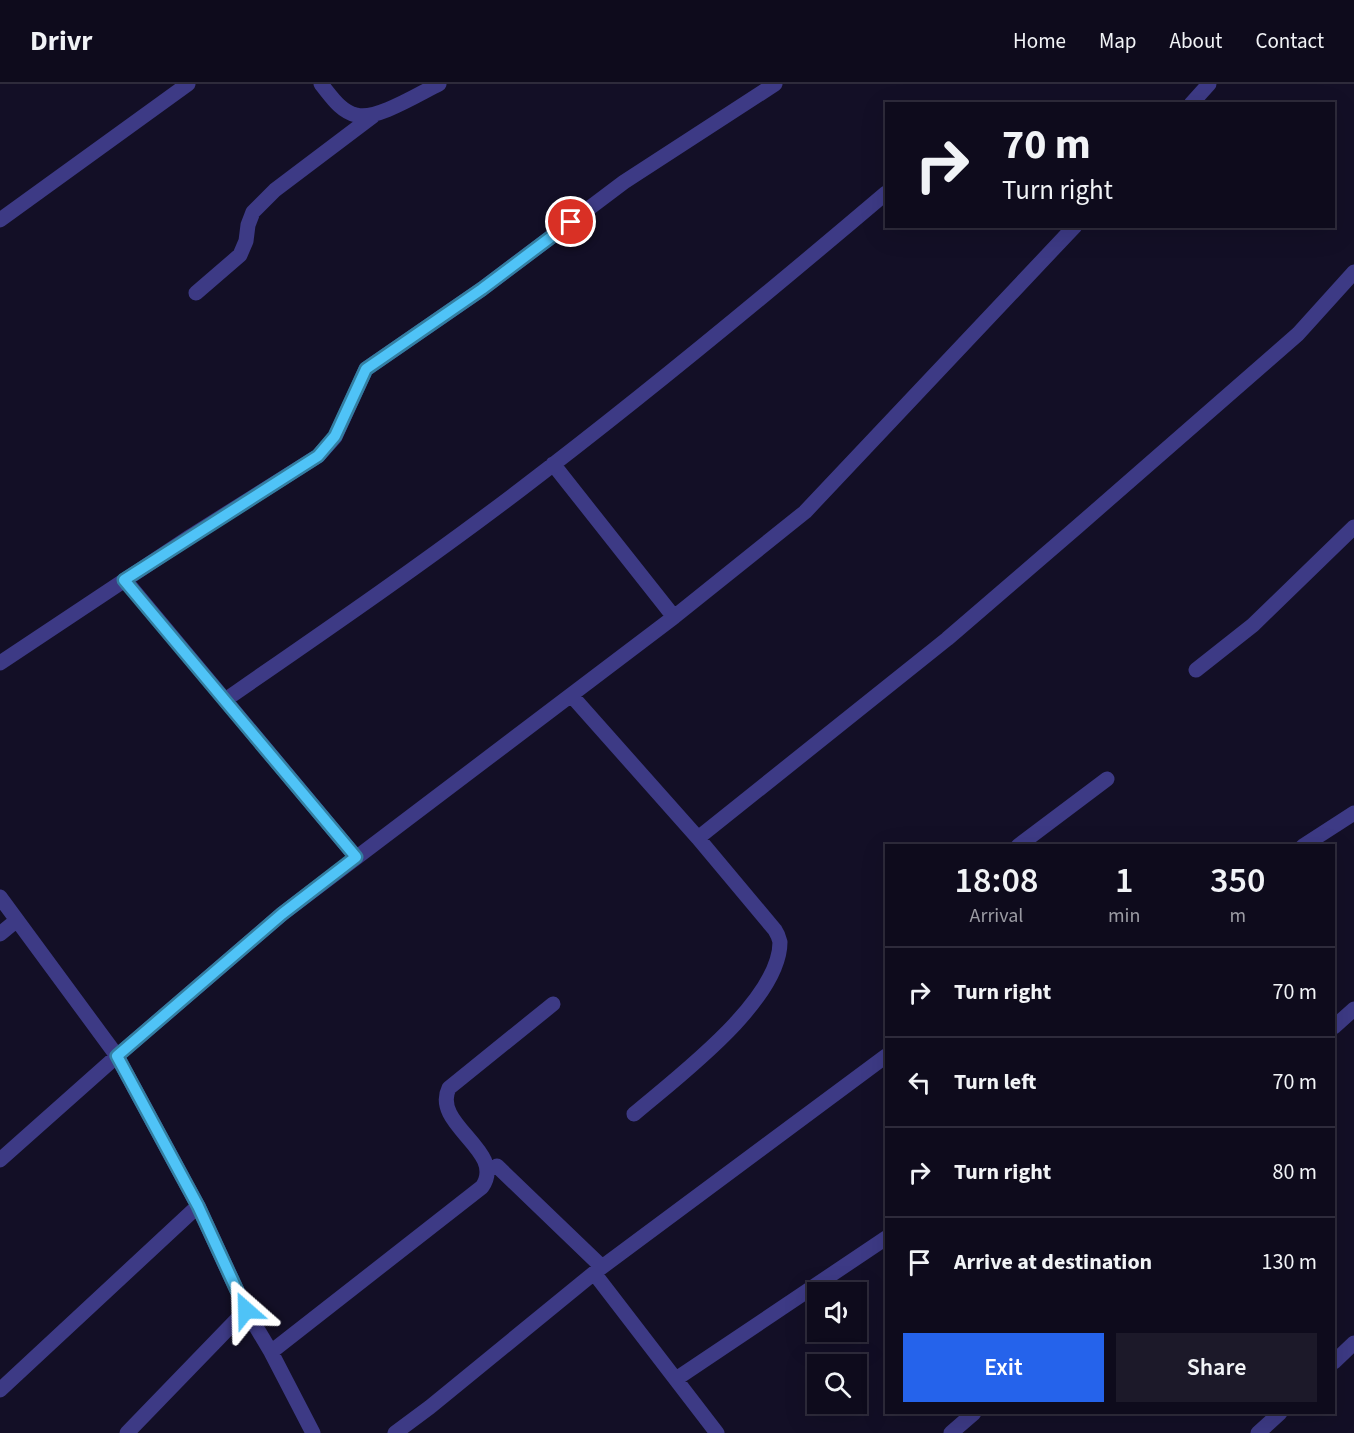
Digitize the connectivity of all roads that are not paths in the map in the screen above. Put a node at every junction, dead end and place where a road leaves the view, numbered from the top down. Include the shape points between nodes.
1 (188, 84) edge
2 (321, 84) edge
3 (439, 84) edge
4 (775, 84) edge
5 (1209, 84) edge
6 (1193, 102) edge
7 (373, 116) junction
8 (885, 194) edge
9 (0, 220) edge
10 (1073, 228) edge
11 (1354, 272) edge
12 (196, 293) dead end
13 (553, 464) junction
14 (1354, 527) edge
15 (124, 580) junction
16 (674, 618) junction
17 (0, 663) edge
18 (1197, 670) dead end
19 (571, 695) junction
20 (225, 700) junction
21 (1107, 779) dead end
22 (1354, 813) edge
23 (698, 838) junction
24 (1021, 844) edge
25 (1306, 844) edge
26 (356, 857) junction
27 (0, 897) edge
28 (17, 920) junction
29 (0, 934) edge
30 (553, 1004) dead end
31 (1354, 1009) edge
32 (1335, 1026) edge
33 (117, 1056) junction
34 (885, 1057) edge
35 (634, 1114) dead end
36 (0, 1160) edge
37 (496, 1166) dead end
38 (198, 1206) junction
39 (885, 1239) edge
40 (594, 1273) junction
41 (246, 1310) junction
42 (1354, 1343) edge
43 (271, 1352) junction
44 (1335, 1361) edge
45 (676, 1379) junction
46 (0, 1390) edge
47 (973, 1414) edge
48 (1279, 1414) edge
49 (127, 1433) edge
50 (313, 1433) edge
51 (395, 1433) edge
52 (717, 1433) edge
53 (951, 1433) edge
54 (1258, 1433) edge

1 - 9 street
2 - 7 street via 338,105 356,115
3 - 7 street
4 - 15 street via 624,182 482,289 383,356 366,369 335,436 318,456
5 - 6 street
7 - 12 street via 275,190 254,212 240,255
8 - 13 street
10 - 16 street via 806,512
11 - 23 street via 1298,334 1077,527 947,639
13 - 16 street
13 - 20 street via 364,604
14 - 18 street via 1253,626
15 - 17 street
15 - 20 street
16 - 19 street
19 - 23 street
19 - 26 street
20 - 26 street
21 - 24 street
22 - 25 street
23 - 35 street via 775,930 780,942 775,964 764,989 740,1019
26 - 33 street via 282,914
27 - 28 street
28 - 29 street
28 - 33 street
30 - 43 street via 449,1088 446,1095 451,1116 488,1168 488,1178 482,1187
31 - 32 street
33 - 36 street
33 - 38 street
34 - 40 street
37 - 40 street via 601,1266
38 - 41 street
38 - 46 street
39 - 45 street
40 - 45 street
40 - 51 street
41 - 43 street
41 - 49 street
42 - 44 street
43 - 50 street
45 - 52 street
47 - 53 street
48 - 54 street

